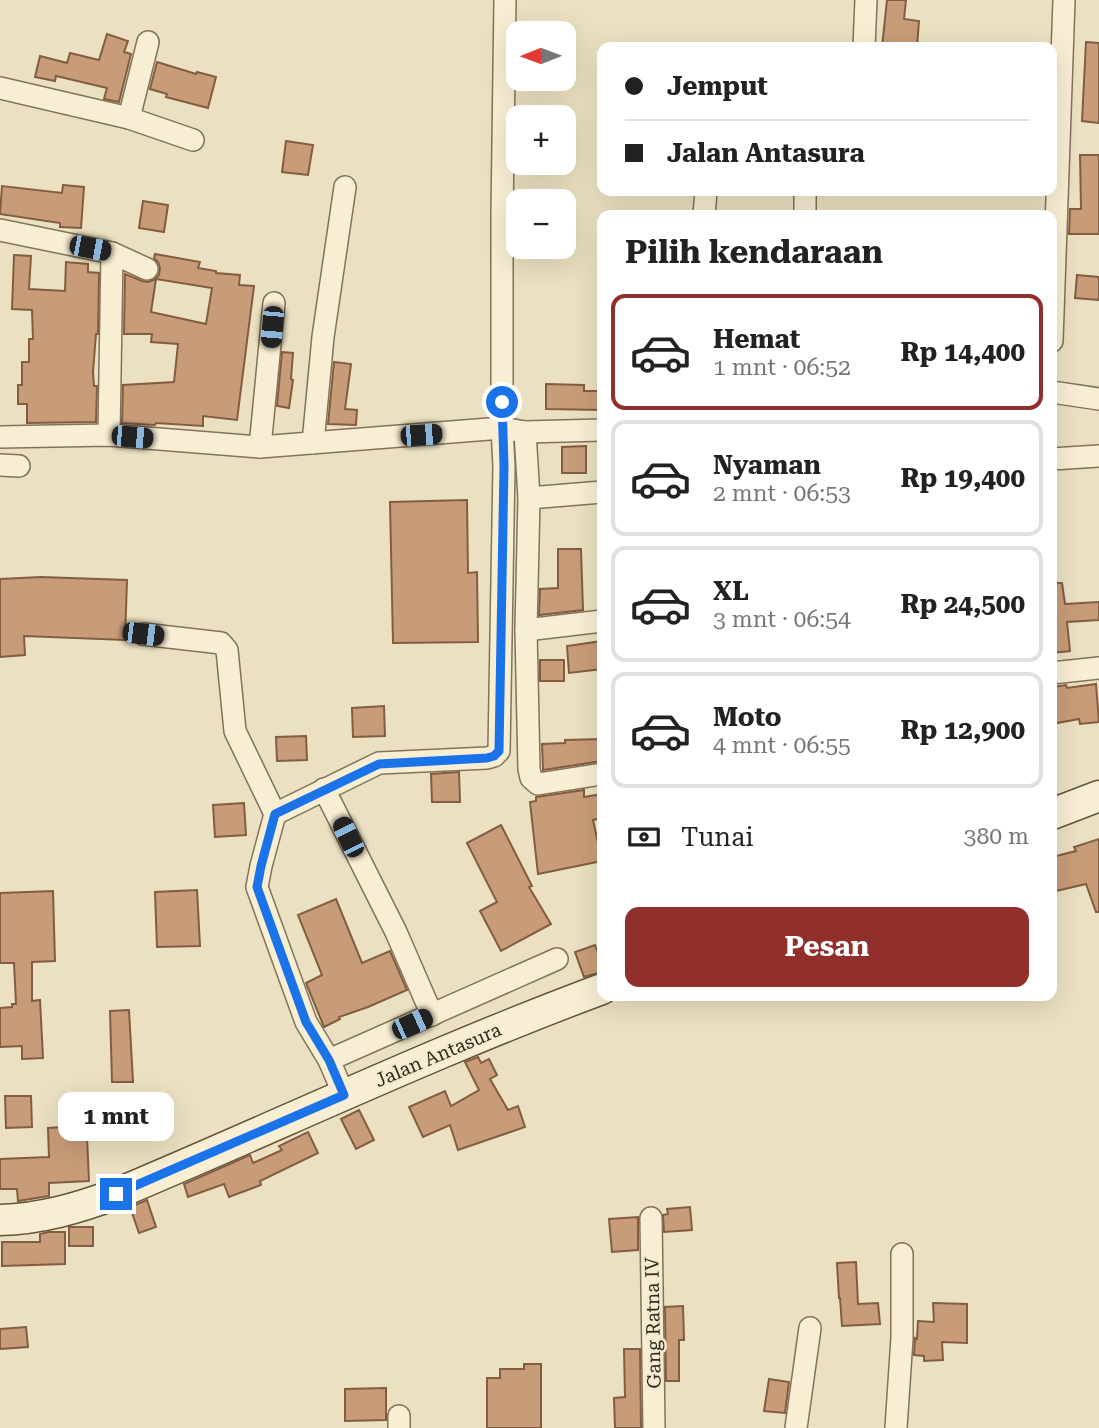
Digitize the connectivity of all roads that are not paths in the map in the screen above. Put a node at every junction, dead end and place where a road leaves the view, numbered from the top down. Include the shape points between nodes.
1 (505, 0) edge
2 (866, 0) edge
3 (1064, 0) edge
4 (148, 42) dead end
5 (864, 42) edge
6 (0, 88) edge
7 (129, 118) junction
8 (193, 140) dead end
9 (345, 187) dead end
10 (1057, 210) edge
11 (0, 230) edge
12 (112, 253) junction
13 (147, 269) dead end
14 (274, 303) dead end
15 (1057, 393) edge
16 (1099, 399) edge
17 (502, 428) junction
18 (597, 430) edge
19 (525, 432) junction
20 (109, 435) junction
21 (0, 437) edge
22 (313, 443) junction
23 (260, 447) junction
24 (1099, 456) edge
25 (1057, 459) edge
26 (597, 492) edge
27 (529, 498) junction
28 (597, 622) edge
29 (526, 630) junction
30 (143, 634) dead end
31 (1099, 668) edge
32 (1057, 672) edge
33 (597, 776) edge
34 (324, 789) junction
35 (1099, 796) edge
36 (1057, 812) edge
37 (275, 814) junction
38 (557, 959) dead end
39 (597, 991) edge
40 (432, 1015) junction
41 (329, 1060) junction
42 (344, 1095) junction
43 (652, 1218) dead end
44 (0, 1220) edge
45 (902, 1254) dead end
46 (810, 1328) dead end
47 (654, 1428) edge
48 (796, 1428) edge
49 (896, 1428) edge

1 - 17 street
2 - 5 street
3 - 10 street
4 - 7 street
6 - 7 street
7 - 8 street
9 - 22 street
11 - 12 street
12 - 13 street
12 - 20 street
14 - 23 street
15 - 16 street
17 - 19 street
17 - 22 street
17 - 34 street via 499,751 487,758 379,764
18 - 19 street
19 - 27 street
20 - 21 street
20 - 23 street
22 - 23 street
24 - 25 street
26 - 27 street
27 - 29 street
28 - 29 street
29 - 33 street via 531,778 538,784
30 - 37 street via 224,645 236,732
31 - 32 street
34 - 37 street
34 - 40 street
35 - 36 main road
37 - 41 street via 257,887 306,1022
38 - 40 street
39 - 42 main road, Jalan Antasura
40 - 41 street
41 - 42 street
42 - 44 main road, Jalan Antasura via 78,1208
43 - 47 street, Gang Ratna IV
45 - 49 street
46 - 48 street

